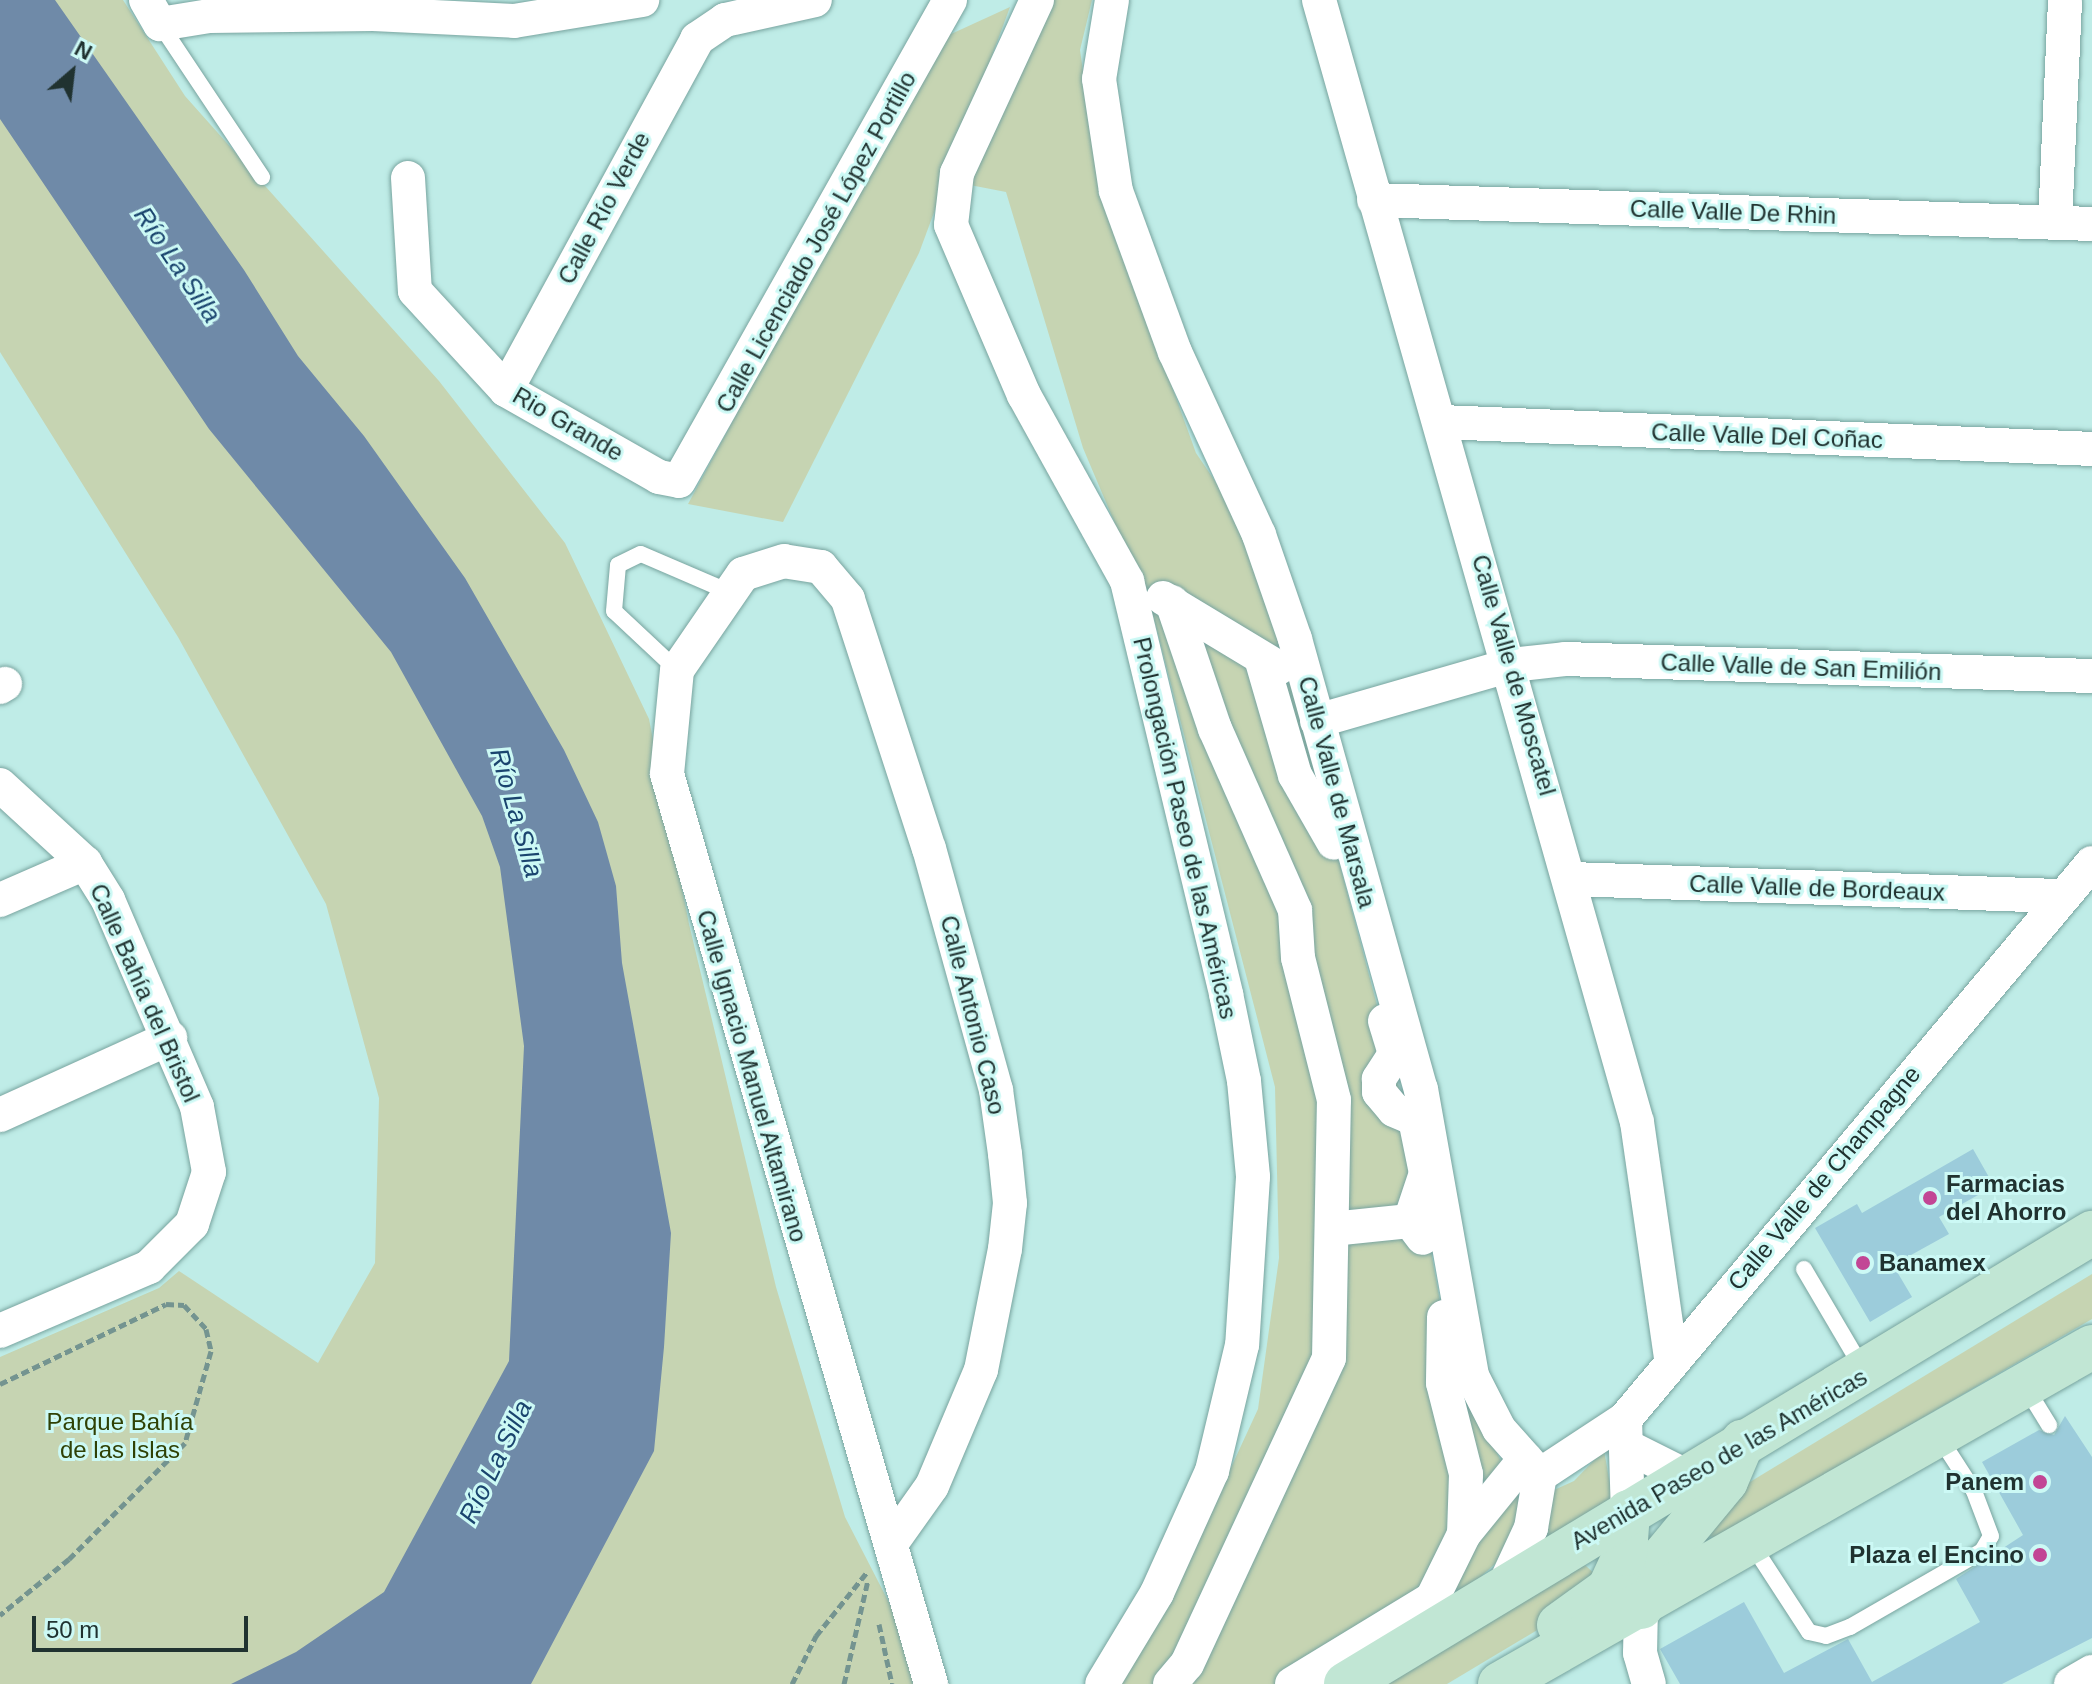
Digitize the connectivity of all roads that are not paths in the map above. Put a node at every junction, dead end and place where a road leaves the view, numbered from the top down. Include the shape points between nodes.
1 (642, 0) edge
2 (815, 0) edge
3 (950, 0) edge
4 (1037, 0) edge
5 (1112, 0) edge
6 (1319, 0) edge
7 (2052, 0) edge
8 (2065, 1) edge
9 (2092, 1) edge
10 (377, 7) edge
11 (153, 12) edge
12 (262, 177) dead end
13 (408, 178) dead end
14 (1374, 200) junction
15 (2055, 222) junction
16 (2092, 224) edge
17 (506, 390) junction
18 (1441, 422) junction
19 (2092, 449) edge
20 (679, 481) joint
21 (835, 577) joint
22 (1127, 581) junction
23 (727, 591) junction
24 (1172, 602) junction
25 (1261, 658) junction
26 (1511, 665) junction
27 (677, 670) junction
28 (2092, 676) edge
29 (1306, 682) junction
30 (1317, 721) junction
31 (0, 785) edge
32 (85, 863) junction
33 (2092, 863) edge
34 (1571, 879) junction
35 (2062, 896) junction
36 (0, 900) edge
37 (170, 1038) junction
38 (0, 1115) edge
39 (1410, 1221) junction
40 (1332, 1229) junction
41 (2084, 1232) edge
42 (1804, 1269) dead end
43 (0, 1331) edge
44 (2092, 1347) edge
45 (1671, 1358) junction
46 (1866, 1374) junction
47 (2024, 1385) junction
48 (2049, 1425) dead end
49 (1626, 1432) junction
50 (1936, 1433) junction
51 (1743, 1441) junction
52 (1533, 1467) junction
53 (1686, 1476) junction
54 (1628, 1512) junction
55 (1464, 1534) junction
56 (1749, 1540) junction
57 (893, 1541) junction
58 (1506, 1582) junction
59 (1641, 1607) junction
60 (2092, 1672) edge
61 (931, 1684) edge
62 (1102, 1684) edge
63 (1170, 1684) edge
64 (1292, 1684) edge
65 (1346, 1684) edge
66 (1487, 1684) edge
67 (1500, 1684) edge
68 (1649, 1684) edge
69 (2071, 1684) edge

1 - 10 street via 514,21
2 - 17 street, Calle Río Verde via 706,28 685,56
3 - 20 street, Calle Licenciado José López Portillo
4 - 22 street, Prolongación Paseo de las Américas via 957,173 951,225 1024,395
5 - 29 street, Calle Valle de Marsala via 1099,79 1116,191 1175,352 1259,535
6 - 14 street, Calle Valle de Moscatel
7 - 8 street
8 - 9 street
8 - 15 street
10 - 11 street via 209,16
11 - 12 lane
13 - 17 street, Rio Grande via 415,291
14 - 15 street, Calle Valle De Rhin
14 - 18 street, Calle Valle de Moscatel
15 - 16 street, Calle Valle De Rhin
17 - 20 street, Rio Grande via 659,477
18 - 19 street, Calle Valle Del Coñac
18 - 26 street, Calle Valle de Moscatel
21 - 23 street, Calle Ignacio Manuel Altamirano via 821,567 784,561 743,574
21 - 57 street, Calle Antonio Caso via 857,624 929,849 984,1045 996,1090 1010,1203 981,1370 932,1486
22 - 24 street
22 - 62 street, Prolongación Paseo de las Américas via 1232,1023 1253,1177 1242,1345 1216,1457 1157,1593
23 - 27 street, Calle Ignacio Manuel Altamirano
23 - 27 lane via 641,554 618,565 614,611
24 - 25 street
24 - 40 street via 1215,729 1295,910 1298,958 1334,1100
25 - 29 street
25 - 39 street via 1295,775 1331,832 1395,1054 1379,1079 1379,1092 1394,1110 1415,1119 1427,1185
26 - 28 street, Calle Valle de San Emilión via 1565,659
26 - 30 street, Calle Valle de San Emilión
26 - 34 street, Calle Valle de Moscatel
27 - 57 street, Calle Ignacio Manuel Altamirano via 665,740 675,809
29 - 30 street, Calle Valle de Marsala
30 - 52 street, Calle Valle de Marsala via 1434,1141 1464,1349 1484,1404
31 - 32 street, Calle Bahía del Bristol
32 - 36 street
32 - 37 street, Calle Bahía del Bristol
33 - 35 street, Calle Valle de Champagne
34 - 35 street, Calle Valle de Bordeaux
34 - 45 street, Calle Valle de Moscatel via 1648,1168
35 - 45 street, Calle Valle de Champagne
37 - 38 street
37 - 43 street, Calle Bahía del Bristol via 197,1107 209,1172 192,1224 149,1267
39 - 40 street
39 - 55 street via 1439,1258 1443,1383 1466,1474
40 - 63 street via 1329,1358 1187,1664
41 - 46 main road, Avenida Paseo de las Américas
42 - 46 lane
44 - 47 main road
45 - 49 street, Calle Valle de Champagne
46 - 51 main road, Avenida Paseo de las Américas
47 - 48 lane
47 - 50 main road
49 - 52 street, Calle Valle de Champagne
49 - 53 street
49 - 54 street
50 - 56 main road
50 - 56 lane via 1992,1530 1982,1551 1826,1636 1809,1632
51 - 53 main road, Avenida Paseo de las Américas
51 - 59 main road via 1726,1481 1664,1556
52 - 55 street, Calle Valle de Champagne
52 - 58 street via 1531,1528
53 - 54 main road, Avenida Paseo de las Américas
54 - 58 main road, Avenida Paseo de las Américas
54 - 66 main road via 1625,1554 1609,1589 1528,1645
55 - 64 street via 1432,1599
56 - 59 main road
57 - 61 street, Calle Ignacio Manuel Altamirano
58 - 65 main road, Avenida Paseo de las Américas
59 - 67 main road
59 - 68 street via 1640,1653
60 - 69 street

